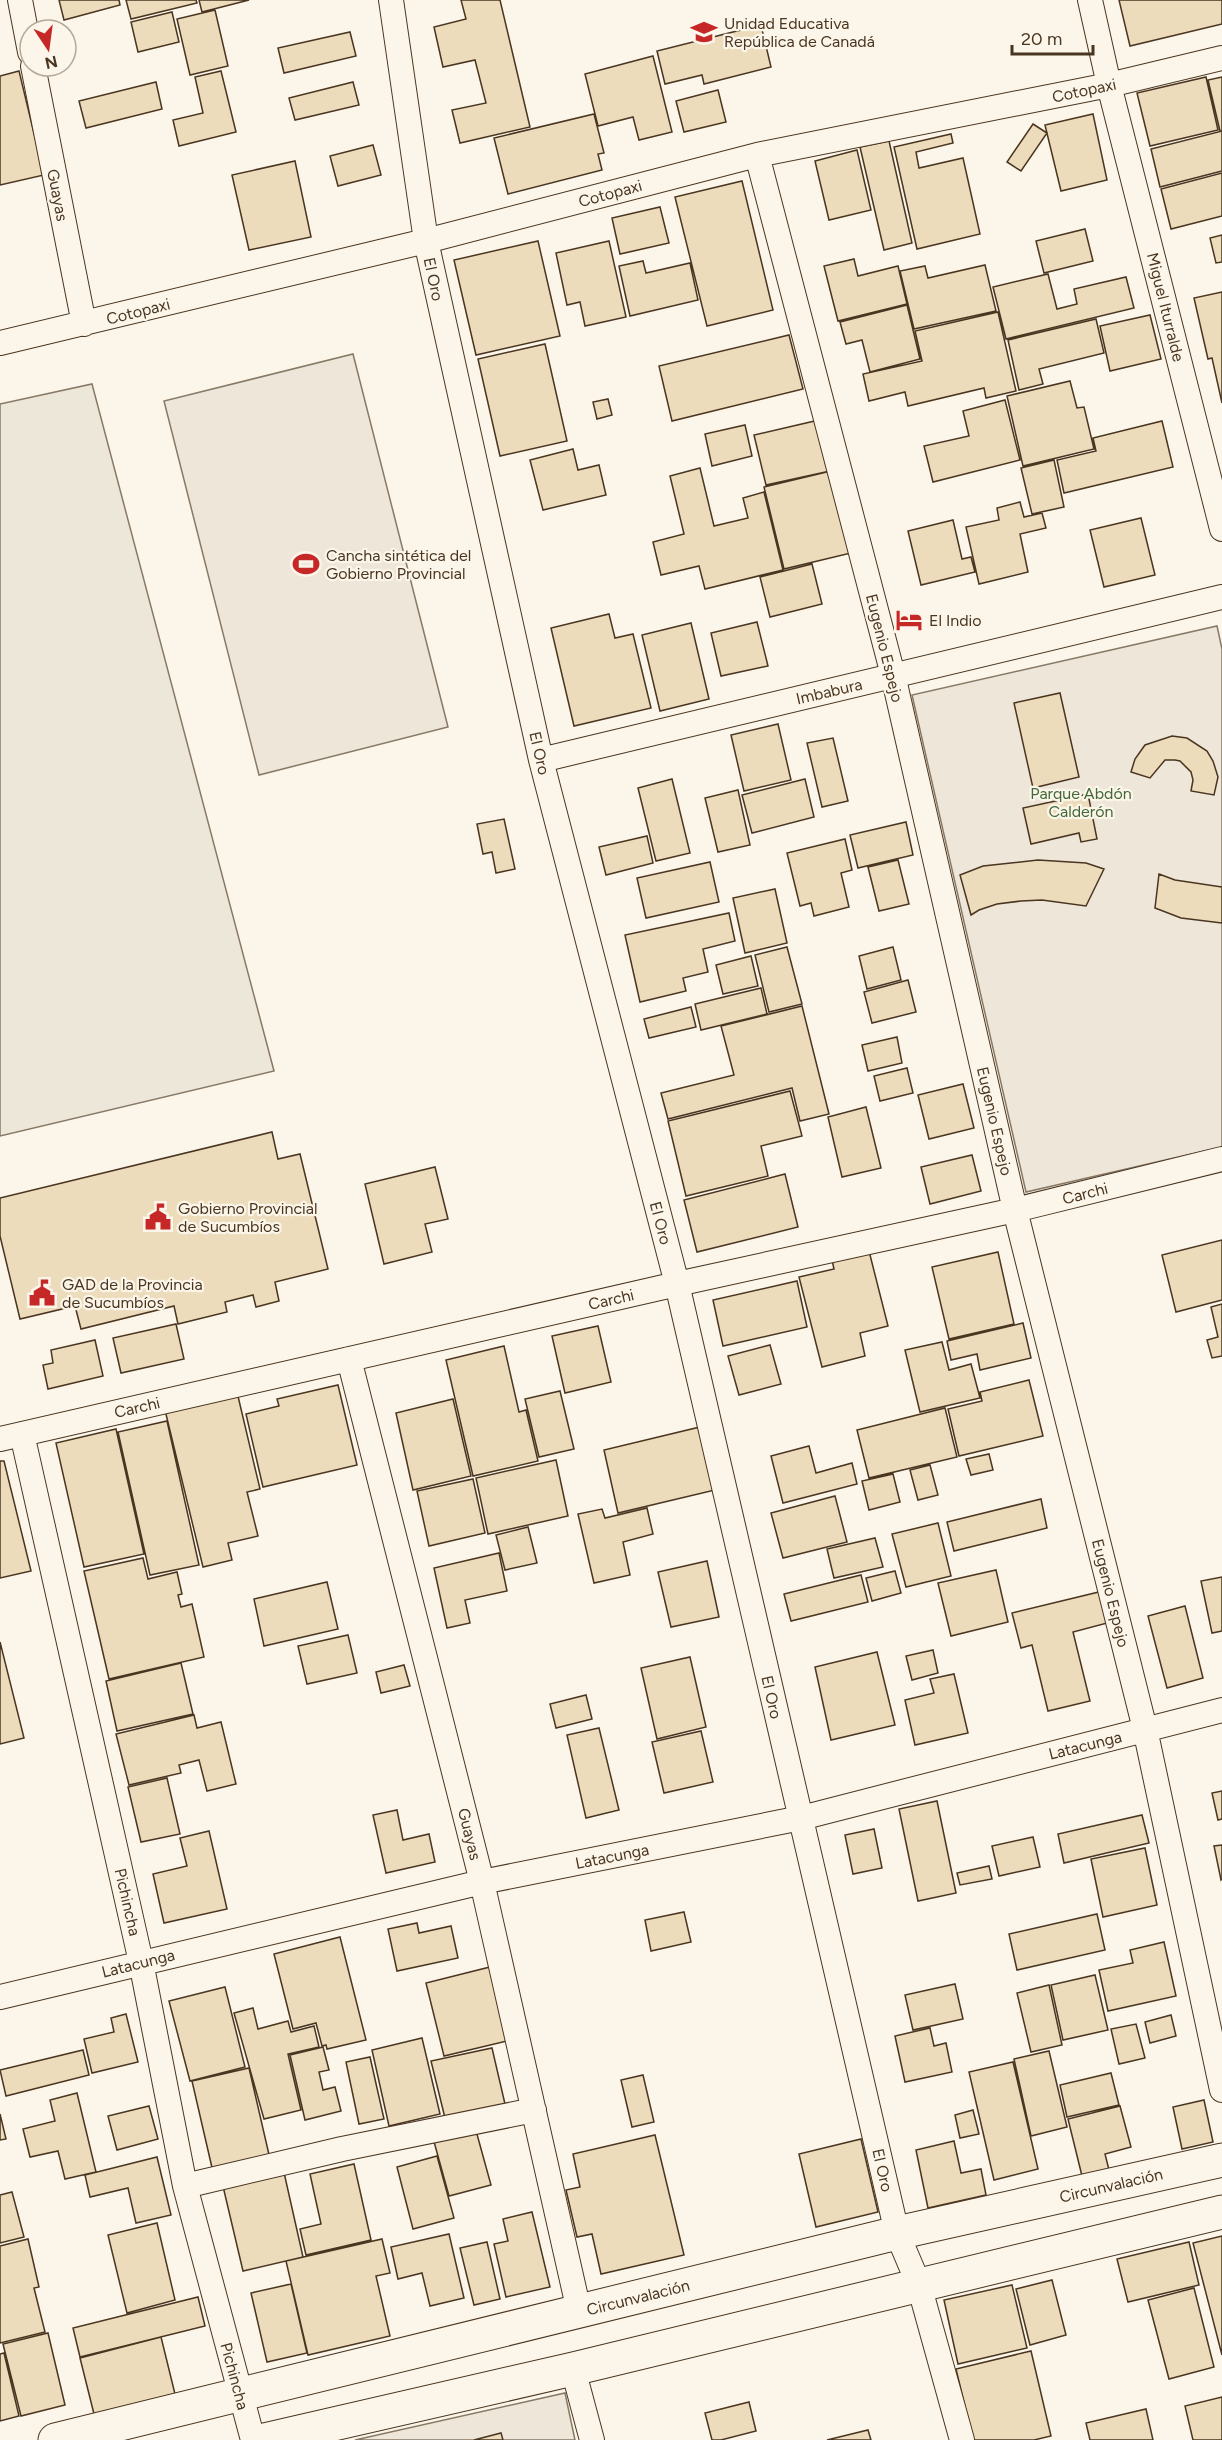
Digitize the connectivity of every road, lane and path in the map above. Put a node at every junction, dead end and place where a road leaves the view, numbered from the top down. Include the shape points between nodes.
1 (20, 0) edge
2 (391, 0) edge
3 (1090, 0) edge
4 (23, 18) edge
5 (1222, 58) edge
6 (35, 78) edge
7 (1109, 85) junction
8 (757, 155) junction
9 (426, 241) junction
10 (84, 324) junction
11 (0, 343) edge
12 (1222, 529) edge
13 (1222, 597) edge
14 (893, 675) junction
15 (541, 760) junction
16 (1222, 1159) edge
17 (1015, 1210) junction
18 (677, 1284) junction
19 (349, 1359) junction
20 (11, 1436) edge
21 (1222, 1710) edge
22 (1145, 1729) junction
23 (801, 1818) junction
24 (482, 1882) junction
25 (141, 1962) junction
26 (0, 1997) edge
27 (1222, 2090) edge
28 (534, 2110) junction
29 (1222, 2160) edge
30 (185, 2186) junction
31 (1222, 2212) edge
32 (897, 2233) junction
33 (920, 2285) junction
34 (579, 2311) junction
35 (573, 2369) junction
36 (239, 2394) junction
37 (55, 2440) edge
38 (253, 2440) edge
39 (264, 2440) edge
40 (592, 2440) edge
41 (962, 2440) edge

1 - 4 street
2 - 9 street, El Oro
3 - 7 street, Miguel Iturralde
5 - 7 street, Cotopaxi
6 - 10 street, Guayas
7 - 8 street, Cotopaxi
7 - 12 street, Miguel Iturralde
8 - 9 street, Cotopaxi
8 - 14 street, Eugenio Espejo
9 - 10 street, Cotopaxi
9 - 15 street, El Oro
10 - 11 street, Cotopaxi
13 - 14 street, Imbabura
14 - 15 street, Imbabura
14 - 17 street, Eugenio Espejo
15 - 18 street, El Oro
16 - 17 street, Carchi
17 - 18 street, Carchi
17 - 22 street, Eugenio Espejo
18 - 19 street, Carchi
18 - 23 street, El Oro
19 - 20 street, Carchi
19 - 24 street, Guayas
20 - 25 street, Pichincha
21 - 22 street, Latacunga
22 - 23 street, Latacunga
22 - 27 street, Eugenio Espejo
23 - 24 street, Latacunga
23 - 32 street, El Oro
24 - 25 street, Latacunga
24 - 28 street, Guayas
25 - 26 street, Latacunga
25 - 30 street, Pichincha
28 - 30 street
28 - 34 street, Guayas
29 - 32 main road, Circunvalación
30 - 36 street, Pichincha
31 - 33 main road
32 - 33 street, El Oro
32 - 34 main road, Circunvalación
33 - 35 main road
33 - 41 street, El Oro
34 - 36 main road, Circunvalación
35 - 39 main road
35 - 40 street
36 - 37 main road, Circunvalación
36 - 38 street, Pichincha

